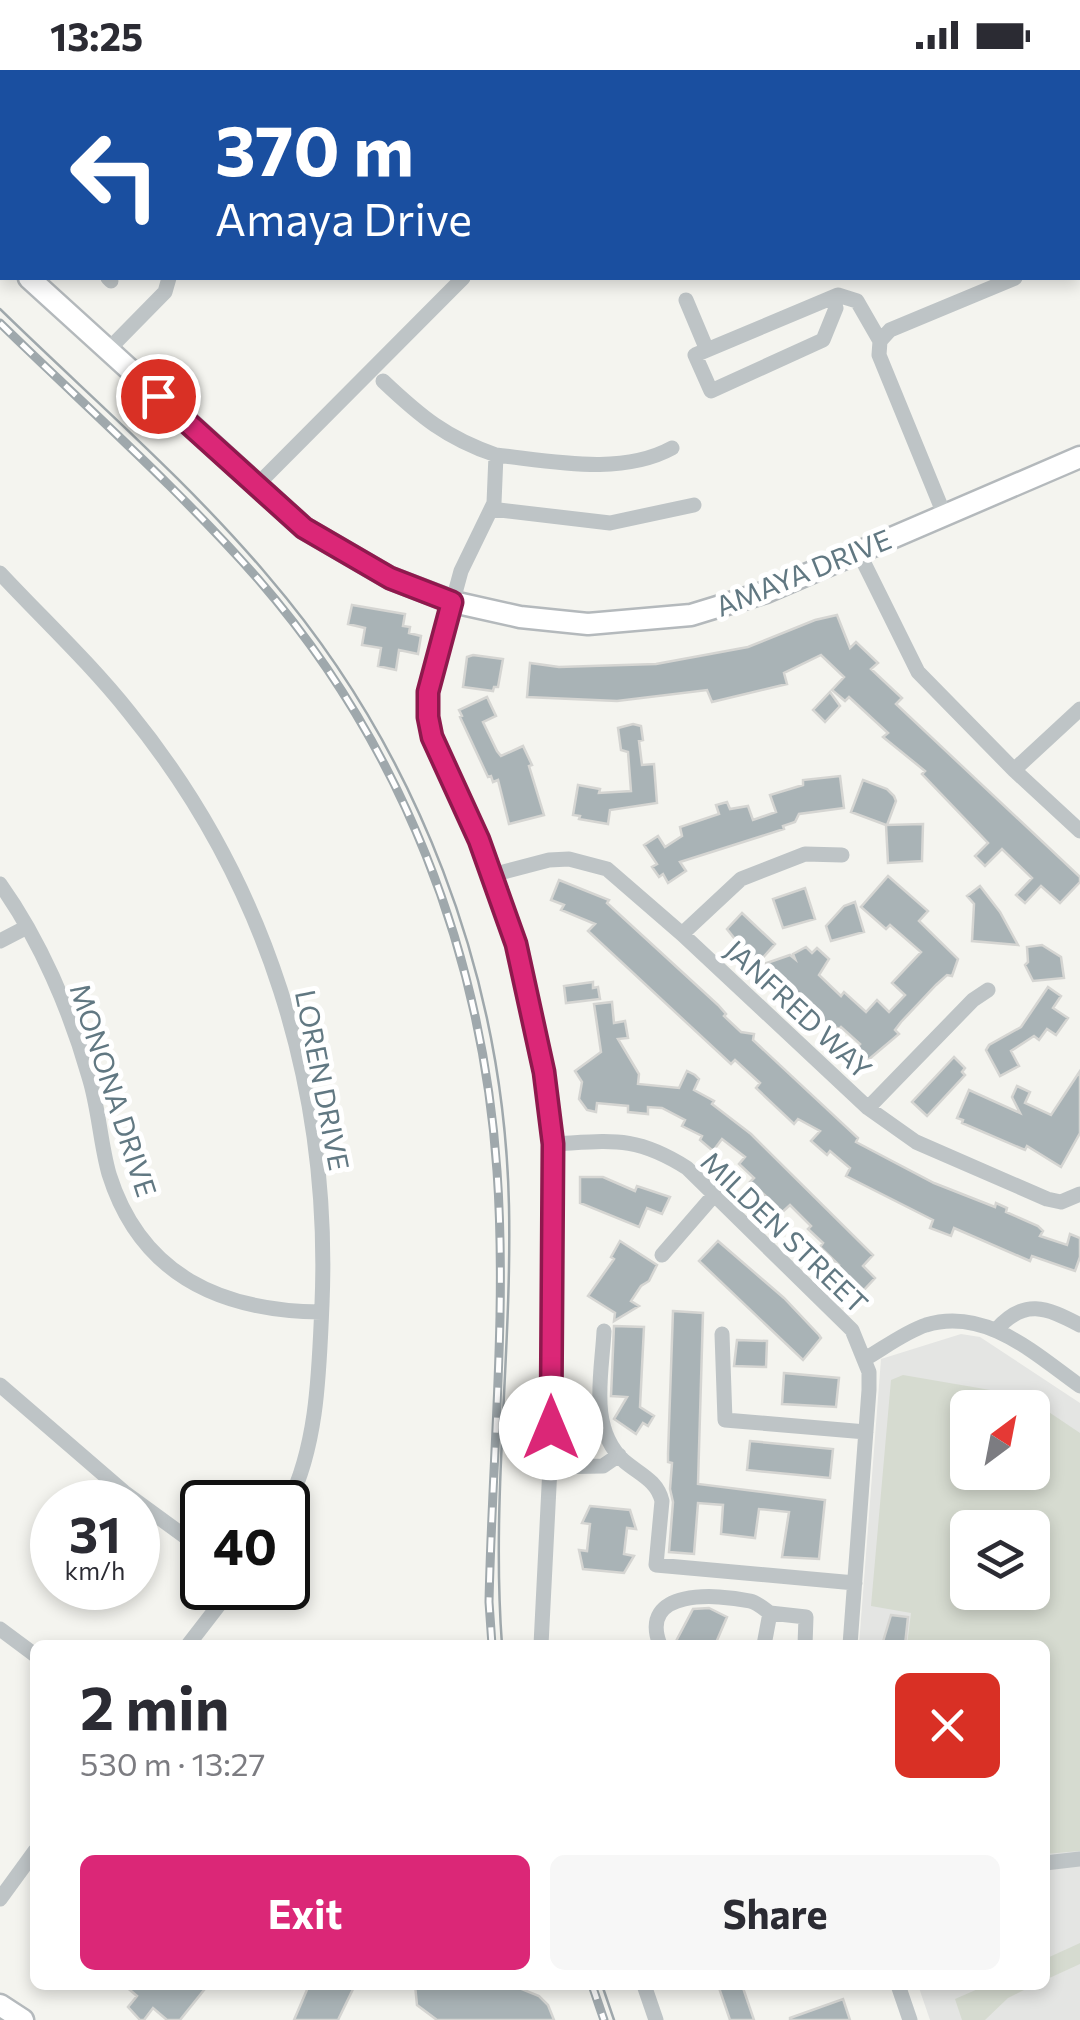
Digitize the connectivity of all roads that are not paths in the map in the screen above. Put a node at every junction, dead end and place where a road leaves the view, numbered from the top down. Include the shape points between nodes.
1 (169, 280) edge
2 (461, 280) edge
3 (39, 281) edge
4 (992, 282) edge
5 (831, 298) junction
6 (686, 300) dead end
7 (880, 341) junction
8 (707, 350) junction
9 (107, 352) junction
10 (383, 381) dead end
11 (672, 448) dead end
12 (496, 455) junction
13 (1080, 457) edge
14 (258, 484) junction
15 (694, 505) dead end
16 (491, 509) junction
17 (944, 514) junction
18 (858, 551) junction
19 (0, 573) edge
20 (452, 602) junction
21 (1080, 710) edge
22 (1014, 770) junction
23 (1080, 831) edge
24 (842, 855) dead end
25 (492, 875) junction
26 (0, 884) edge
27 (27, 926) junction
28 (682, 934) junction
29 (0, 940) edge
30 (988, 990) dead end
31 (868, 1108) junction
32 (553, 1144) junction
33 (1080, 1194) edge
34 (714, 1195) junction
35 (662, 1255) dead end
36 (322, 1312) junction
37 (1080, 1324) edge
38 (996, 1330) junction
39 (604, 1331) dead end
40 (722, 1334) dead end
41 (865, 1359) junction
42 (0, 1385) edge
43 (1080, 1386) edge
44 (866, 1432) junction
45 (619, 1455) junction
46 (550, 1468) junction
47 (298, 1480) edge
48 (180, 1533) edge
49 (856, 1583) junction
50 (215, 1610) edge
51 (770, 1613) junction
52 (0, 1629) edge
53 (192, 1640) edge
54 (541, 1640) edge
55 (659, 1640) edge
56 (765, 1640) edge
57 (804, 1640) edge
58 (850, 1640) edge
59 (30, 1651) edge
60 (30, 1856) edge
61 (1080, 1858) edge
62 (1050, 1862) edge
63 (6, 1879) edge
64 (0, 1900) edge
65 (646, 1990) edge
66 (900, 1990) edge
67 (0, 2005) edge
68 (23, 2020) edge
69 (656, 2020) edge
70 (910, 2020) edge

1 - 9 street
2 - 14 street
3 - 9 main road, AMAYA DRIVE
4 - 7 street via 890,330
5 - 7 street via 857,301
5 - 8 street
5 - 8 street via 836,308 816,346 711,390 695,355
6 - 8 street
7 - 17 street via 879,355
9 - 14 main road, AMAYA DRIVE
10 - 12 street via 425,420
11 - 12 street via 652,459 588,464
12 - 16 street
13 - 17 main road, AMAYA DRIVE
14 - 20 main road, AMAYA DRIVE via 332,547
15 - 16 street via 610,523
16 - 20 street
17 - 18 main road, AMAYA DRIVE
18 - 20 main road, AMAYA DRIVE via 766,592 657,620 554,622
18 - 22 street via 918,672
19 - 36 street, LOREN DRIVE via 132,715 187,791 245,898 293,1025 305,1084 318,1160
20 - 25 street via 428,692 428,717
21 - 22 street
22 - 23 street
24 - 28 street via 805,854 741,879
25 - 28 street, JANFRED WAY via 549,860 607,869
25 - 32 street via 516,944
26 - 27 street, MONONA DRIVE
27 - 29 street
27 - 36 street, MONONA DRIVE via 78,1041 108,1169 140,1235 170,1268 206,1292 270,1311
28 - 31 street, JANFRED WAY
30 - 31 street
31 - 33 street, JANFRED WAY via 916,1142 1047,1200
32 - 34 street, MILDEN STREET via 636,1142 686,1168
32 - 46 street
34 - 35 street
34 - 41 street, MILDEN STREET via 852,1330
36 - 47 street, LOREN DRIVE via 316,1398
37 - 38 street via 1023,1308
38 - 41 street via 963,1321 924,1326
38 - 43 street
39 - 45 street via 600,1414
40 - 44 street via 725,1420
41 - 44 street, MILDEN STREET
42 - 48 street
44 - 49 street, MILDEN STREET
45 - 46 street via 603,1466
45 - 49 street via 660,1493 656,1565
46 - 54 street
49 - 58 street, MILDEN STREET
50 - 53 street
51 - 55 street via 754,1602 688,1597 660,1614
51 - 56 street
51 - 57 street via 806,1617
52 - 59 street
60 - 63 street
61 - 62 street
63 - 64 street
65 - 69 street
66 - 70 street
67 - 68 main road

